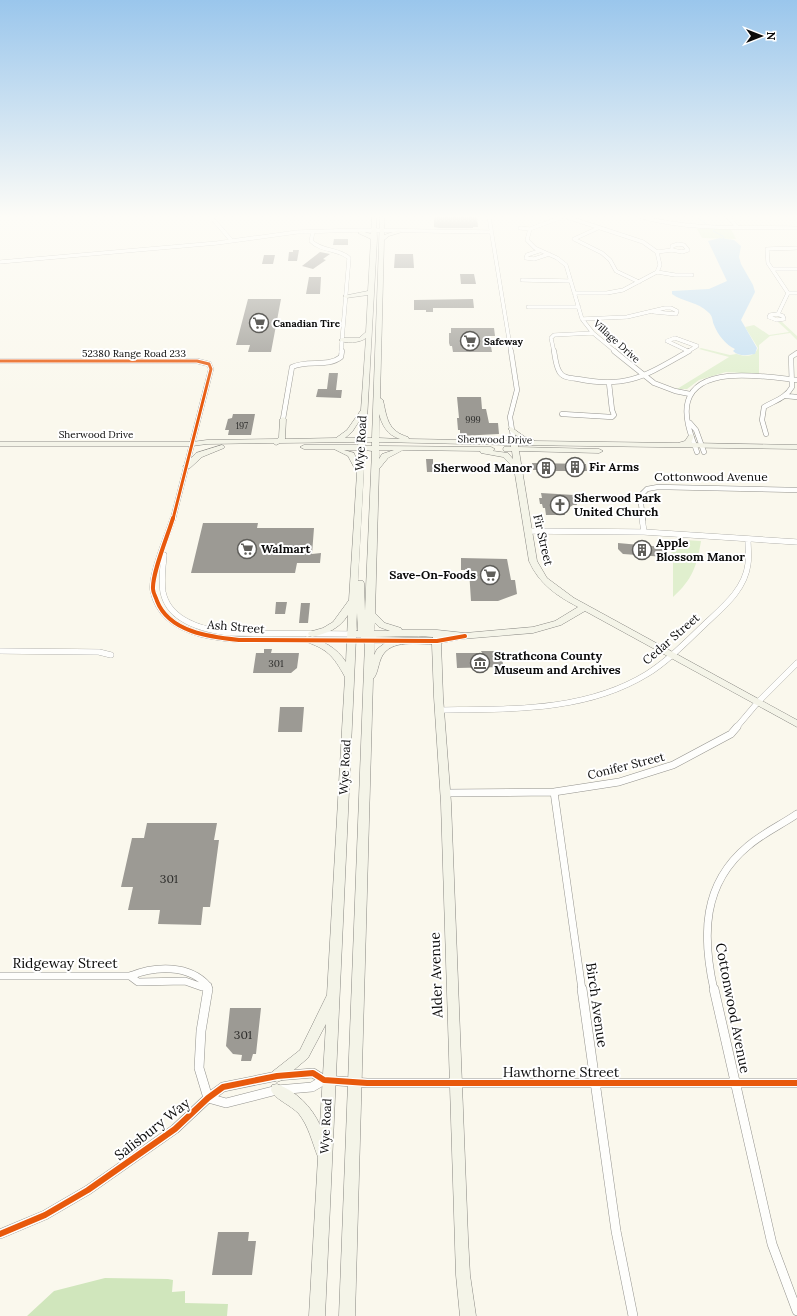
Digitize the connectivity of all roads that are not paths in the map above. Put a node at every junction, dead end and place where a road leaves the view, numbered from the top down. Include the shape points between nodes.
1 (347, 278) edge
2 (372, 278) edge
3 (380, 278) edge
4 (499, 278) edge
5 (632, 278) edge
6 (645, 278) edge
7 (779, 278) edge
8 (522, 280) dead end
9 (570, 281) joint
10 (639, 282) junction
11 (371, 292) junction
12 (574, 293) junction
13 (788, 293) junction
14 (797, 293) edge
15 (346, 296) junction
16 (528, 307) dead end
17 (579, 307) junction
18 (654, 312) junction
19 (778, 314) dead end
20 (582, 319) junction
21 (369, 333) junction
22 (593, 333) junction
23 (342, 342) junction
24 (368, 349) junction
25 (686, 350) junction
26 (797, 353) edge
27 (0, 360) edge
28 (642, 375) junction
29 (791, 380) junction
30 (797, 380) edge
31 (376, 383) junction
32 (609, 383) junction
33 (690, 394) junction
34 (786, 396) junction
35 (797, 397) edge
36 (363, 410) junction
37 (562, 414) dead end
38 (283, 419) junction
39 (690, 423) junction
40 (511, 429) junction
41 (766, 434) dead end
42 (691, 436) junction
43 (699, 438) junction
44 (335, 440) junction
45 (265, 441) junction
46 (279, 441) junction
47 (459, 442) junction
48 (0, 444) edge
49 (192, 444) junction
50 (361, 444) junction
51 (375, 444) junction
52 (577, 444) junction
53 (514, 446) junction
54 (677, 446) junction
55 (720, 446) junction
56 (222, 447) junction
57 (241, 447) junction
58 (328, 447) junction
59 (797, 447) edge
60 (406, 448) junction
61 (466, 449) junction
62 (700, 449) junction
63 (562, 450) junction
64 (797, 453) edge
65 (187, 466) junction
66 (518, 468) junction
67 (375, 469) junction
68 (360, 473) junction
69 (797, 490) edge
70 (528, 532) junction
71 (644, 532) junction
72 (748, 540) junction
73 (797, 542) edge
74 (165, 548) junction
75 (355, 567) junction
76 (353, 600) junction
77 (585, 607) junction
78 (369, 612) junction
79 (419, 633) junction
80 (310, 636) junction
81 (367, 636) junction
82 (351, 637) junction
83 (437, 637) junction
84 (401, 641) junction
85 (0, 651) edge
86 (111, 655) dead end
87 (672, 656) junction
88 (797, 663) edge
89 (350, 679) junction
90 (367, 687) junction
91 (758, 702) junction
92 (440, 710) junction
93 (797, 724) edge
94 (554, 792) junction
95 (445, 793) junction
96 (797, 814) edge
97 (0, 976) edge
98 (130, 976) junction
99 (208, 986) junction
100 (334, 994) junction
101 (277, 1076) junction
102 (326, 1080) junction
103 (354, 1083) junction
104 (594, 1083) junction
105 (454, 1084) junction
106 (735, 1084) junction
107 (797, 1084) edge
108 (277, 1090) junction
109 (208, 1098) junction
110 (325, 1158) junction
111 (0, 1234) edge
112 (797, 1311) edge
113 (317, 1316) edge
114 (347, 1316) edge
115 (468, 1316) edge
116 (633, 1316) edge

1 - 15 street
2 - 11 main road, Wye Road
3 - 31 main road, Wye Road
4 - 40 street, Fir Street via 517,387 517,399 510,414
5 - 10 street
6 - 10 street
7 - 13 street
8 - 9 street
9 - 12 street, Village Drive
10 - 12 street via 617,292
11 - 15 main road
11 - 21 main road, Wye Road
12 - 17 street, Village Drive
13 - 14 street
13 - 19 street
15 - 23 street
16 - 17 street
17 - 20 street, Village Drive
18 - 18 street via 676,314 677,311 673,308 664,308
18 - 20 street via 616,319
20 - 22 street, Village Drive
21 - 23 main road via 360,340
21 - 24 main road, Wye Road
22 - 28 street, Village Drive
22 - 32 street via 551,338 559,372 564,377 576,380
23 - 24 main road via 358,344
23 - 38 street via 341,357 338,361 301,362 292,367
24 - 36 main road, Wye Road
25 - 25 street via 697,346 675,338 667,341
25 - 28 street
26 - 29 street via 791,357
27 - 49 street, 52380 Range Road 233 via 197,361 209,364 211,369
28 - 32 street via 634,380
28 - 33 street, Village Drive via 664,387
29 - 30 street
29 - 33 street via 751,375 727,376 703,383
29 - 34 street via 792,387
31 - 47 main road via 384,423 391,433 404,438
31 - 51 main road, Wye Road
32 - 37 street via 614,415 612,417
33 - 39 street via 687,409
34 - 35 street
34 - 41 street via 764,407 761,417
36 - 44 main road via 350,431
36 - 50 main road, Wye Road
38 - 45 main road via 278,424 274,438
38 - 46 main road via 282,438
39 - 42 street
39 - 43 street
40 - 52 main road via 524,439
40 - 53 street, Fir Street
42 - 54 main road via 688,442
42 - 62 street
43 - 55 main road via 708,444
43 - 62 street
44 - 46 main road, Sherwood Drive
44 - 50 main road, Sherwood Drive
45 - 46 main road, Sherwood Drive
45 - 49 main road, Sherwood Drive
46 - 57 main road
47 - 51 main road, Sherwood Drive
47 - 53 main road, Sherwood Drive
48 - 49 main road, Sherwood Drive
49 - 56 main road, Sherwood Drive
49 - 65 street, Ash Street
50 - 51 main road, Sherwood Drive
50 - 58 main road, Sherwood Drive
50 - 68 main road, Wye Road
51 - 60 main road, Sherwood Drive
51 - 67 main road, Wye Road
52 - 53 main road, Sherwood Drive
52 - 54 main road, Sherwood Drive
53 - 61 main road, Sherwood Drive
53 - 63 main road, Sherwood Drive
53 - 66 main road, Fir Street
54 - 62 main road, Sherwood Drive
55 - 59 main road, Sherwood Drive
55 - 62 main road, Sherwood Drive
56 - 57 main road, Sherwood Drive
56 - 65 main road via 199,455
57 - 58 main road, Sherwood Drive
58 - 68 main road via 351,455
60 - 61 main road, Sherwood Drive
60 - 67 main road via 385,456
61 - 66 main road via 502,453
62 - 63 main road, Sherwood Drive
62 - 64 main road, Sherwood Drive
63 - 66 main road via 525,455
65 - 74 street, Ash Street
66 - 70 main road, Fir Street
67 - 78 main road, Wye Road
68 - 75 main road, Wye Road
69 - 71 street, Cottonwood Avenue via 696,487 647,489 640,496
70 - 71 street
70 - 77 main road, Fir Street via 538,574 546,583
71 - 72 street
72 - 73 street
72 - 87 street, Cedar Street via 748,569 737,592
74 - 80 street, Ash Street via 162,582 165,599 172,610 192,624 230,633
74 - 80 street, Ash Street via 154,578 153,590 159,606 178,625 190,631 239,640
75 - 76 main road, Wye Road
75 - 81 main road via 360,572
76 - 80 main road via 337,624
76 - 82 main road, Wye Road
77 - 83 main road, Ash Street via 547,627 517,632
77 - 87 main road, Fir Street
78 - 79 main road via 382,625
78 - 81 main road, Wye Road
79 - 81 main road, Ash Street
79 - 83 main road, Ash Street
80 - 82 street, Ash Street
80 - 89 main road via 332,649
81 - 82 main road, Ash Street
81 - 84 main road, Ash Street
81 - 90 main road, Wye Road
82 - 89 main road, Wye Road
83 - 84 main road, Ash Street
83 - 92 main road, Alder Avenue
84 - 90 main road via 386,645 380,650
85 - 86 street via 99,652
87 - 91 main road, Fir Street
87 - 92 street, Cedar Street via 629,684 584,701 532,709
88 - 91 street, Conifer Street
89 - 100 main road, Wye Road
90 - 103 main road, Wye Road
91 - 93 main road, Fir Street
91 - 94 street, Conifer Street via 731,734 673,765 619,782
92 - 95 main road, Alder Avenue
94 - 95 street, Conifer Street
94 - 104 street, Birch Avenue
95 - 105 main road, Alder Avenue
96 - 106 street, Cottonwood Avenue via 750,844 730,863 712,895 706,920 709,967
97 - 98 street, Ridgeway Street
98 - 99 street, Ridgeway Street via 138,982 185,981 202,987
98 - 99 street, Ridgeway Street via 151,969 170,969 196,975 204,979
99 - 109 street via 201,1031 199,1068
100 - 101 main road via 304,1054
100 - 102 main road, Wye Road
101 - 102 street, Salisbury Way via 313,1073
101 - 109 street, Salisbury Way via 223,1087
102 - 103 street, Hawthorne Street
102 - 108 street, Salisbury Way via 312,1087
102 - 110 main road, Wye Road
103 - 105 street, Hawthorne Street
103 - 114 main road, Wye Road
104 - 105 street, Hawthorne Street
104 - 106 street, Hawthorne Street
104 - 116 street, Birch Avenue via 616,1231
105 - 115 main road, Alder Avenue via 463,1275
106 - 107 street, Hawthorne Street
106 - 112 street, Cottonwood Avenue via 772,1244
108 - 109 street, Salisbury Way via 226,1103
108 - 110 main road via 295,1100 306,1112 315,1126
109 - 111 street, Salisbury Way via 175,1129 88,1190 45,1214
110 - 113 main road, Wye Road

